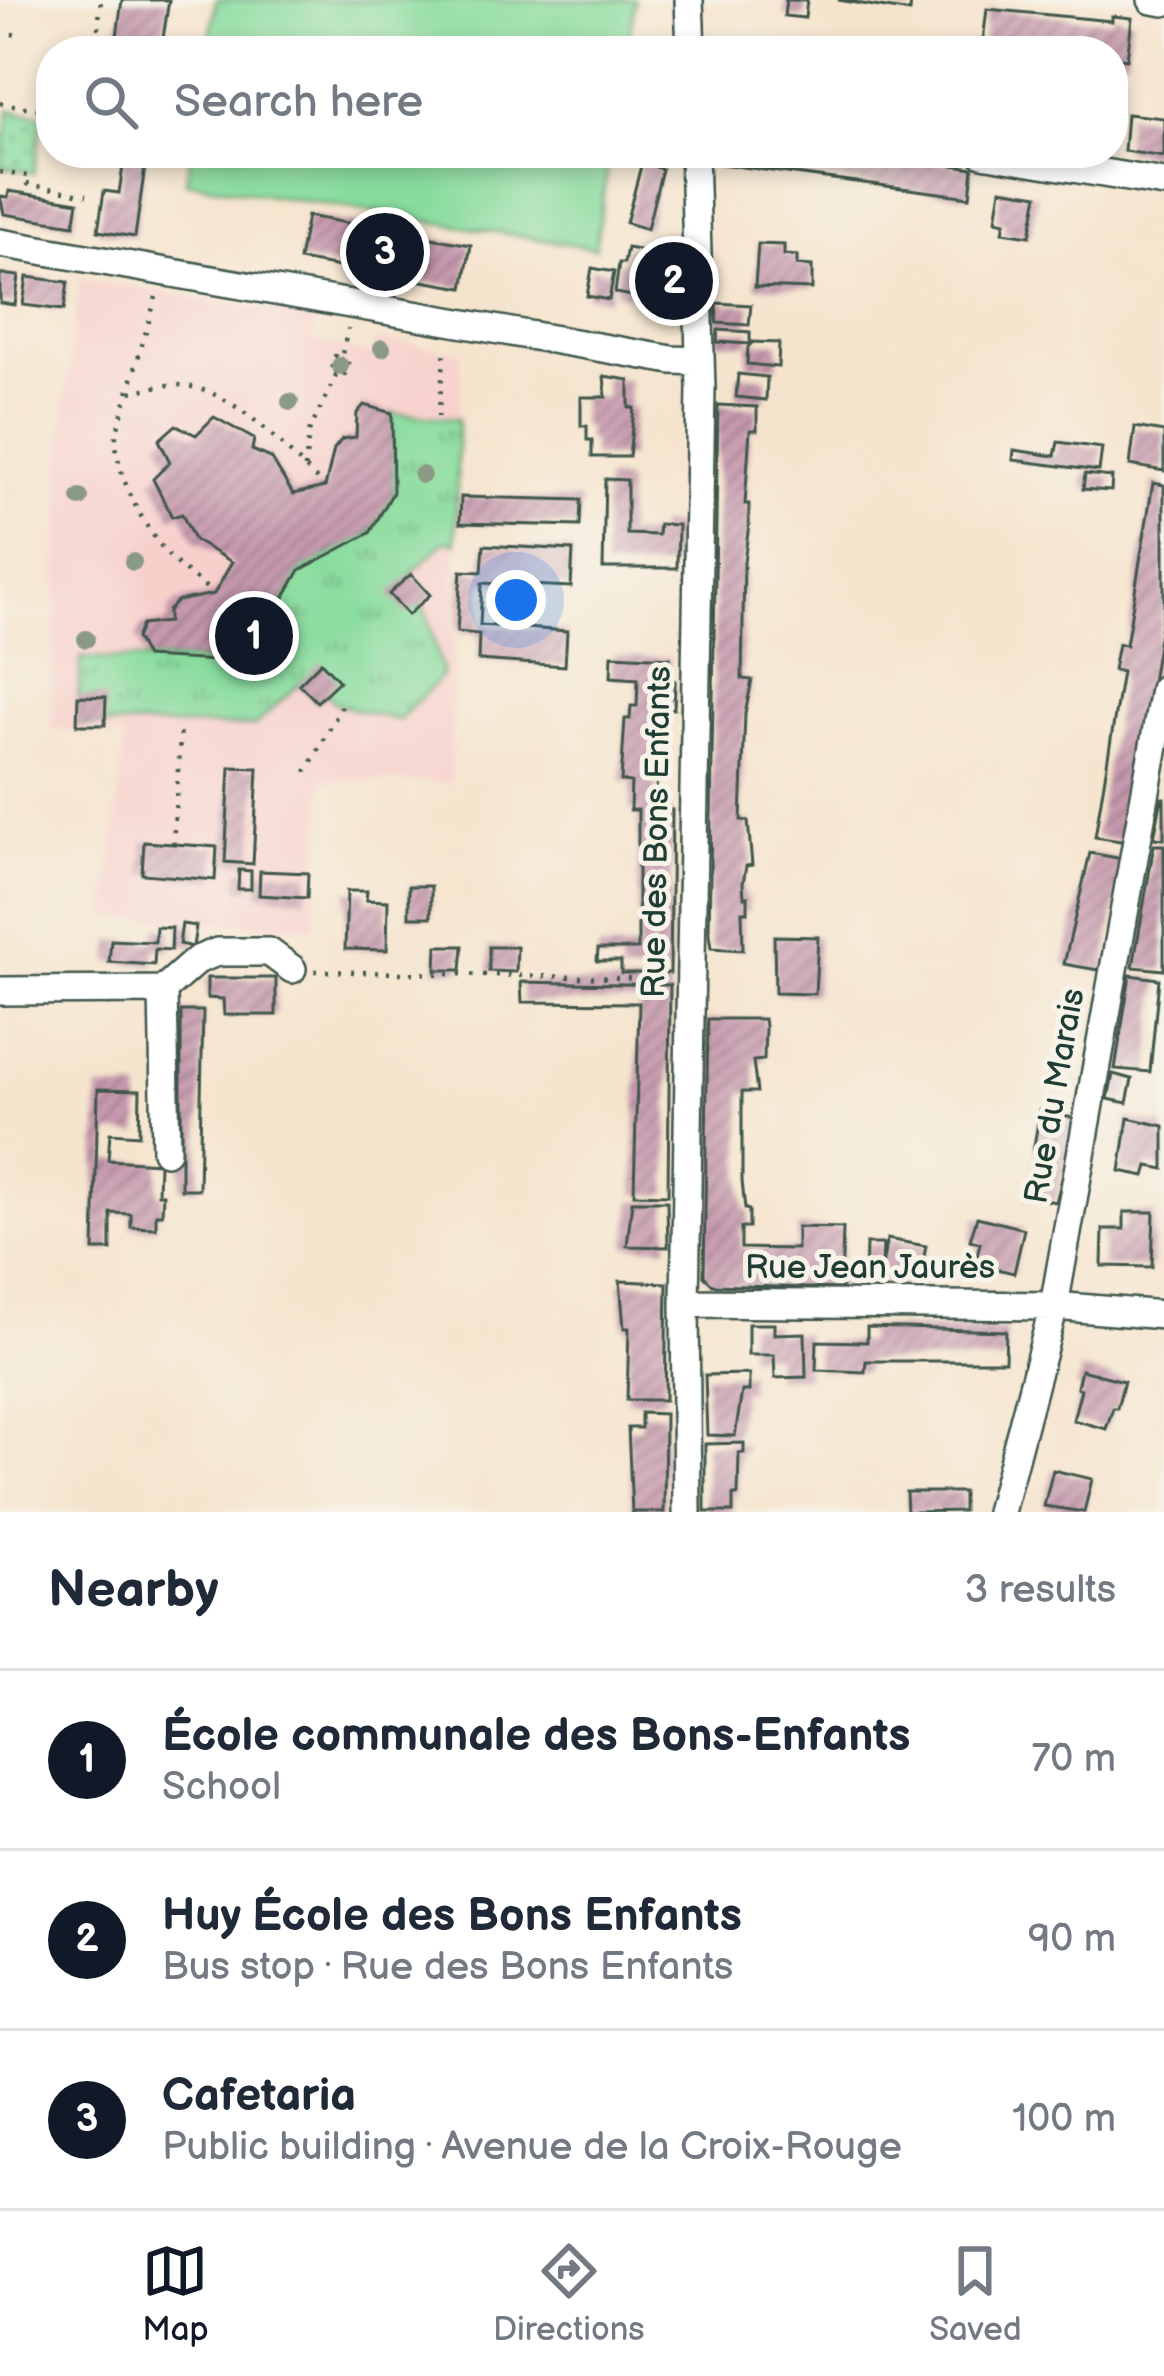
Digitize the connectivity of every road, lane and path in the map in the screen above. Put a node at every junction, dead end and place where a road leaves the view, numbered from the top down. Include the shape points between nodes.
1 (100, 0) edge
2 (689, 0) edge
3 (1152, 0) edge
4 (1164, 2) edge
5 (98, 28) dead end
6 (0, 32) edge
7 (18, 35) dead end
8 (690, 36) edge
9 (0, 104) edge
10 (36, 109) edge
11 (694, 168) edge
12 (1073, 168) edge
13 (0, 172) edge
14 (1164, 183) edge
15 (87, 195) dead end
16 (0, 243) edge
17 (174, 272) junction
18 (348, 328) dead end
19 (446, 351) dead end
20 (700, 361) junction
21 (131, 392) junction
22 (438, 417) dead end
23 (305, 468) junction
24 (325, 487) dead end
25 (214, 594) dead end
26 (1164, 688) edge
27 (342, 706) dead end
28 (181, 725) dead end
29 (1157, 771) edge
30 (306, 772) dead end
31 (172, 844) dead end
32 (292, 969) joint
33 (690, 980) junction
34 (163, 990) junction
35 (0, 992) edge
36 (166, 1151) dead end
37 (685, 1303) junction
38 (1054, 1306) junction
39 (1164, 1315) edge
40 (687, 1512) edge
41 (1000, 1512) edge

1 - 5 path
2 - 8 street
3 - 4 street
6 - 7 path
9 - 10 path
11 - 20 street, Rue des Bons Enfants
12 - 14 street
13 - 15 path
16 - 17 street
17 - 20 street
17 - 21 path via 170,299 154,297
18 - 23 path via 309,432
19 - 22 path
20 - 33 street, Rue des Bons Enfants
21 - 23 path via 179,385 206,392 251,418
21 - 25 path via 116,434 120,477 170,556
23 - 24 path
26 - 29 street, Rue du Marais
27 - 30 path
28 - 31 path
29 - 38 street, Rue du Marais
32 - 33 path
32 - 34 street via 268,952 217,952
33 - 37 street, Rue des Bons Enfants
34 - 35 street
34 - 36 street
37 - 38 street, Rue Jean Jaurès
37 - 40 street, Rue des Bons Enfants
38 - 39 street, Rue Jean Jaurès
38 - 41 street, Rue du Marais

